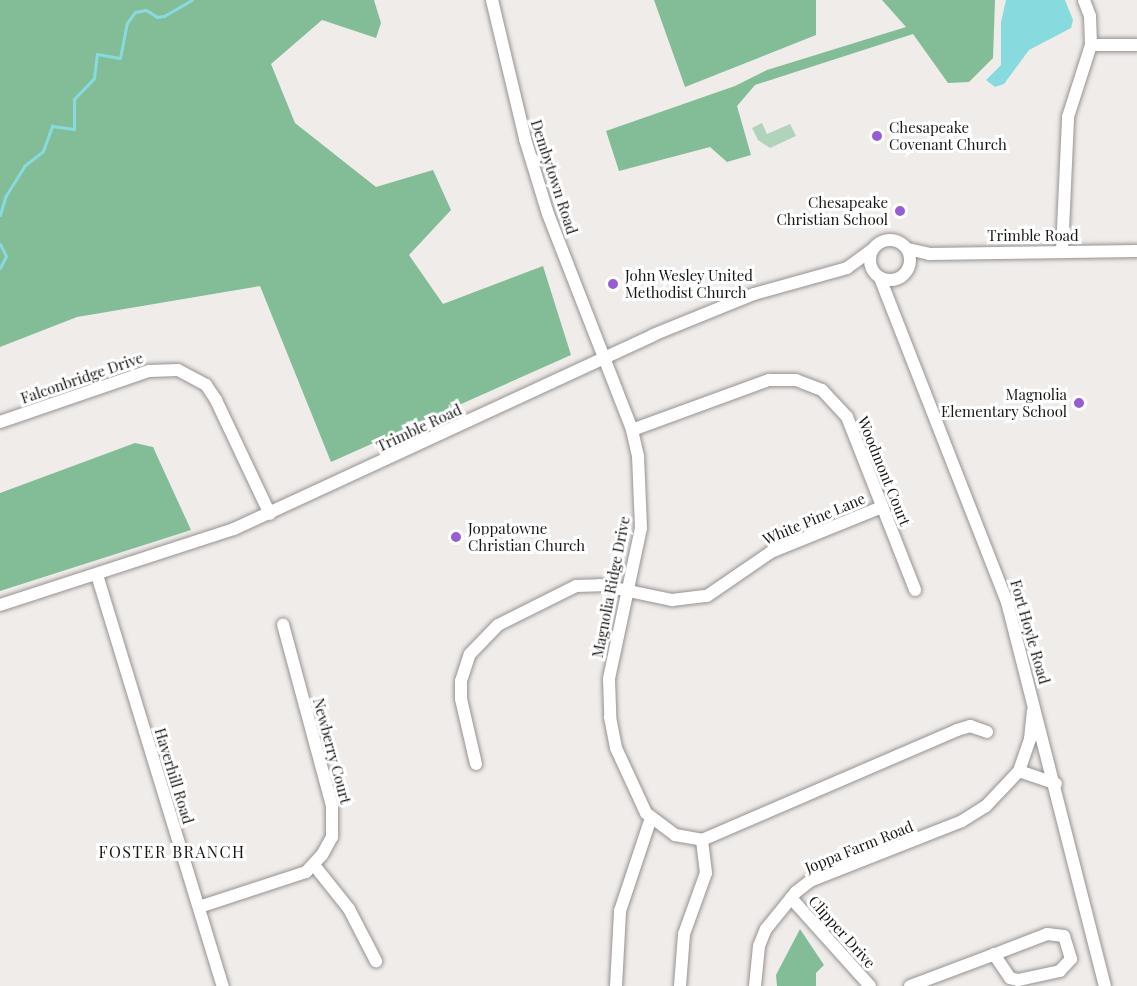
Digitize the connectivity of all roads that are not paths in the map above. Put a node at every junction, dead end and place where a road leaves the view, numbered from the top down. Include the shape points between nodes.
1 (492, 0) edge
2 (1084, 0) edge
3 (1090, 45) junction
4 (1137, 45) edge
5 (873, 249) junction
6 (908, 249) junction
7 (1062, 251) junction
8 (1137, 251) edge
9 (929, 255) junction
10 (847, 268) junction
11 (909, 269) junction
12 (878, 276) junction
13 (900, 278) junction
14 (891, 298) junction
15 (603, 359) junction
16 (0, 422) edge
17 (632, 430) junction
18 (882, 507) junction
19 (270, 514) junction
20 (97, 575) junction
21 (915, 590) dead end
22 (628, 591) junction
23 (0, 605) edge
24 (283, 625) dead end
25 (1034, 701) junction
26 (987, 732) dead end
27 (476, 764) dead end
28 (1019, 771) junction
29 (1056, 784) junction
30 (651, 818) junction
31 (702, 840) junction
32 (314, 866) junction
33 (791, 898) junction
34 (199, 907) junction
35 (994, 954) junction
36 (376, 961) dead end
37 (224, 986) edge
38 (616, 986) edge
39 (680, 986) edge
40 (755, 986) edge
41 (870, 986) edge
42 (910, 986) edge
43 (1105, 986) edge

1 - 15 street, Dembytown Road via 526,144
2 - 3 street via 1090,16
3 - 4 street
3 - 7 street via 1068,117
5 - 6 street via 891,239
5 - 10 street, Trimble Road
5 - 12 street via 870,262
6 - 9 street, Trimble Road
6 - 11 street
7 - 8 street, Trimble Road
7 - 9 street, Trimble Road
9 - 11 street
10 - 12 street, Trimble Road
10 - 15 street, Trimble Road via 754,294
11 - 13 street
12 - 13 street
12 - 14 street, Fort Hoyle Road
13 - 14 street
14 - 25 street, Fort Hoyle Road via 905,348 983,535 1013,621
15 - 17 street, Magnolia Ridge Drive
15 - 19 street, Trimble Road
16 - 19 street, Falconbridge Drive via 149,371 177,370 206,385 216,400
17 - 18 street, Woodmont Court via 761,382 806,382 842,408
17 - 22 street, Magnolia Ridge Drive via 640,469 642,514
18 - 21 street, Woodmont Court
18 - 22 street, White Pine Lane via 771,552 707,596 672,600
19 - 20 street, Trimble Road
20 - 23 street, Trimble Road
20 - 34 street, Haverhill Road
22 - 27 street, White Pine Lane via 600,585 567,589 487,634 470,654 461,681 461,699
22 - 30 street, Magnolia Ridge Drive via 612,659 610,717 624,770
24 - 32 street, Newberry Court via 334,818 332,837
25 - 28 street, Joppa Farm Road via 1030,739
25 - 29 street, Fort Hoyle Road
26 - 31 street via 970,726 957,730
28 - 29 street
28 - 33 street, Joppa Farm Road via 986,806 962,821 810,881
29 - 43 street, Fort Hoyle Road
30 - 31 street, Magnolia Ridge Drive via 675,835
30 - 38 street via 620,911
31 - 39 street via 706,873 684,934
32 - 34 street via 284,881
32 - 36 street via 349,909
33 - 40 street, Joppa Farm Road via 776,914 759,946
33 - 41 street, Clipper Drive
34 - 37 street, Haverhill Road
35 - 35 street via 1058,933 1068,943 1071,960 1060,971 1018,980 1010,978
35 - 42 street

